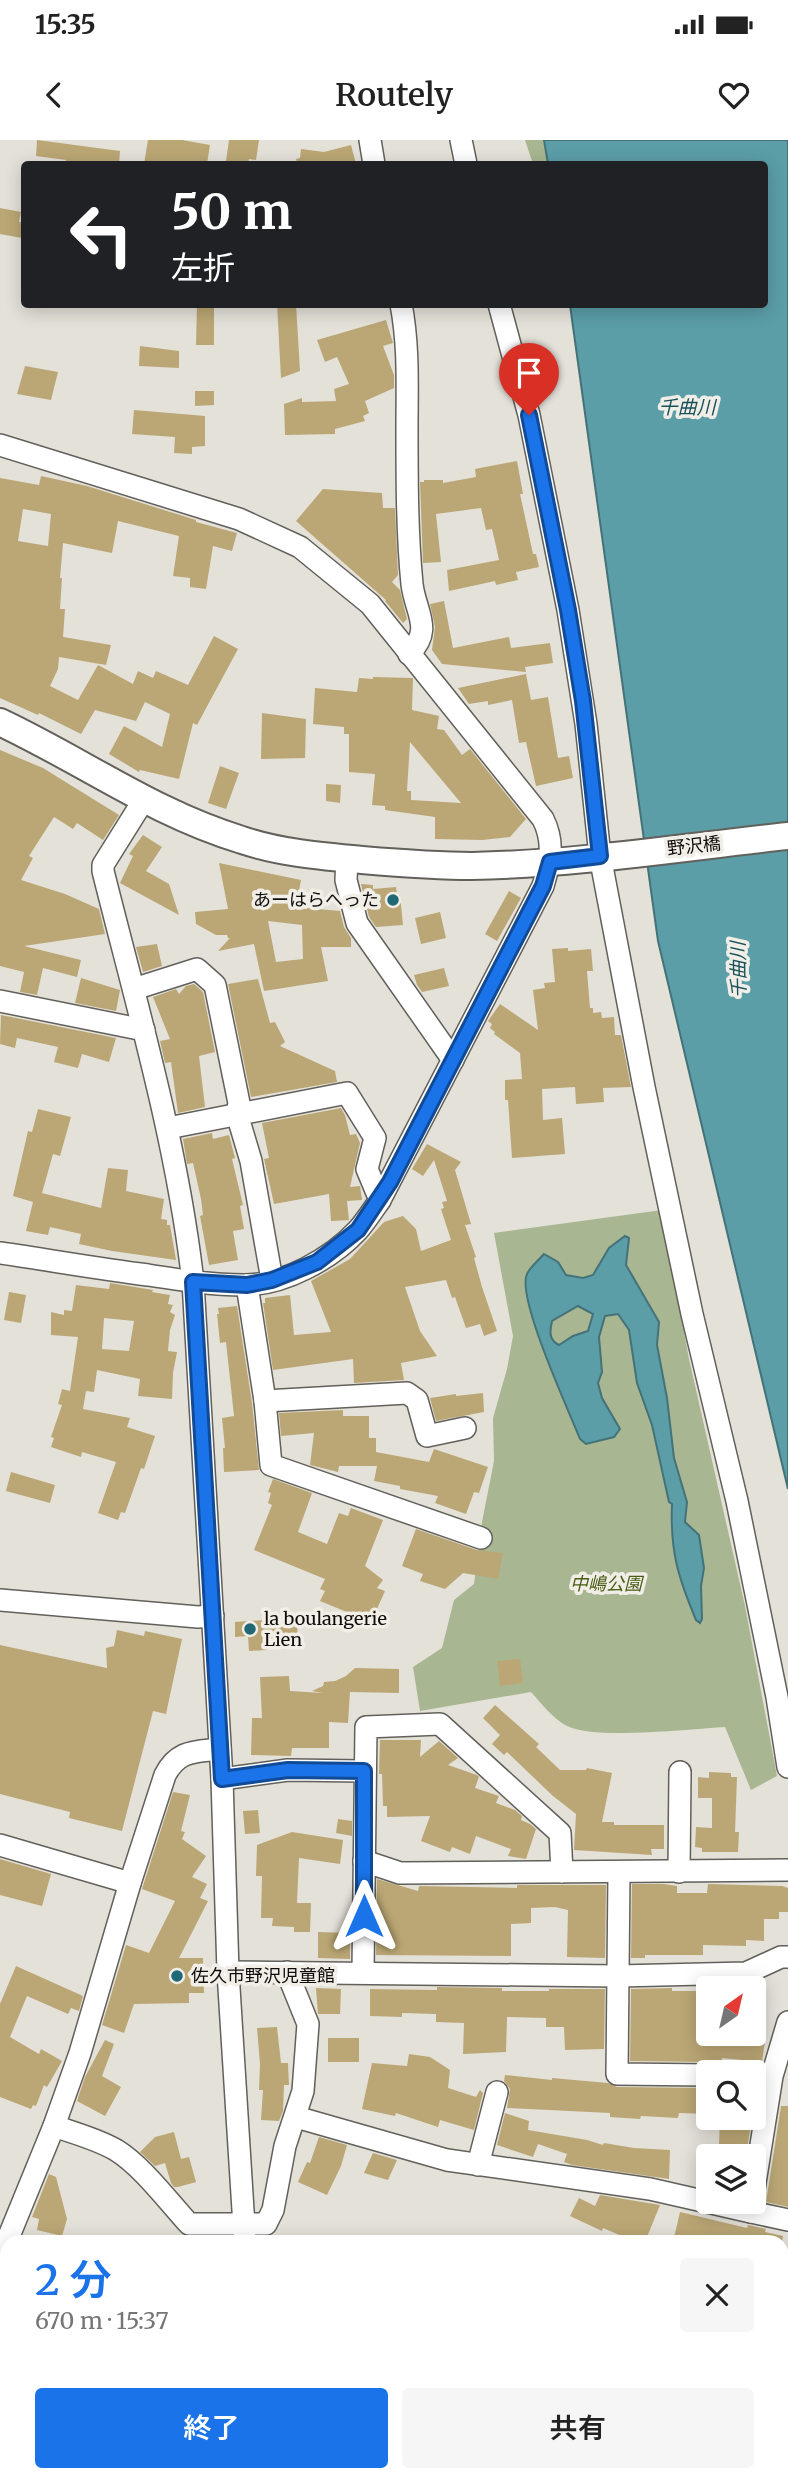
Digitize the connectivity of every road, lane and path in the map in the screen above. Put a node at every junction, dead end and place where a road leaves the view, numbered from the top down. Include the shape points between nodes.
1 (370, 140) edge
2 (461, 140) edge
3 (374, 161) edge
4 (465, 161) edge
5 (402, 308) edge
6 (500, 308) edge
7 (0, 445) edge
8 (409, 654) junction
9 (0, 722) edge
10 (144, 801) junction
11 (788, 836) edge
12 (600, 856) junction
13 (347, 858) junction
14 (550, 862) junction
15 (134, 989) junction
16 (0, 1001) edge
17 (144, 1030) junction
18 (453, 1060) junction
19 (237, 1115) junction
20 (168, 1128) junction
21 (380, 1200) junction
22 (0, 1252) edge
23 (272, 1280) junction
24 (193, 1282) junction
25 (247, 1285) junction
26 (265, 1401) junction
27 (465, 1428) dead end
28 (481, 1538) dead end
29 (0, 1600) edge
30 (214, 1616) junction
31 (220, 1749) junction
32 (788, 1768) edge
33 (364, 1771) junction
34 (680, 1772) dead end
35 (222, 1779) junction
36 (0, 1844) edge
37 (364, 1861) junction
38 (788, 1870) edge
39 (562, 1872) junction
40 (619, 1872) junction
41 (679, 1872) junction
42 (130, 1883) junction
43 (788, 1957) edge
44 (228, 1972) junction
45 (287, 1972) junction
46 (363, 1972) junction
47 (618, 1976) junction
48 (788, 2022) edge
49 (766, 2070) edge
50 (696, 2075) edge
51 (497, 2092) dead end
52 (296, 2117) junction
53 (54, 2126) junction
54 (478, 2165) junction
55 (696, 2197) edge
56 (766, 2212) edge
57 (788, 2220) edge
58 (245, 2233) edge
59 (9, 2235) edge

1 - 3 street
2 - 4 street
5 - 8 street via 408,369 412,584 423,631
6 - 12 street via 529,415 568,610
7 - 8 street via 239,519 300,547 370,604
8 - 14 street via 543,819 550,834
9 - 10 main road, 野沢橋
10 - 13 main road, 野沢橋 via 243,841
10 - 15 street via 103,865
11 - 12 main road, 野沢橋
12 - 14 main road, 野沢橋
12 - 32 street via 644,1087 775,1684
13 - 14 main road, 野沢橋 via 461,866
13 - 18 street via 346,880 357,923
14 - 18 street via 543,886
15 - 17 street
15 - 19 street via 197,969 215,985 239,1103
16 - 17 street
17 - 20 street
18 - 21 street
19 - 20 street
19 - 21 street via 347,1093 375,1138 367,1169
19 - 23 street via 251,1161
20 - 24 street via 186,1217
21 - 23 street via 358,1230 338,1247 317,1262
22 - 24 street
23 - 25 street
24 - 25 street
24 - 30 street
25 - 26 street
26 - 27 street via 407,1393 417,1400 427,1436
26 - 28 street via 271,1465
29 - 30 street
30 - 31 street
31 - 35 street
31 - 42 street via 192,1752 170,1765
33 - 35 street via 288,1770
33 - 37 street
33 - 39 street via 366,1727 440,1724 560,1833
34 - 41 street
35 - 44 street
36 - 42 street
37 - 39 street via 400,1873
37 - 46 street
38 - 41 street
39 - 40 street
40 - 41 street
40 - 47 street
42 - 53 street
43 - 47 street via 746,1973
44 - 45 street
44 - 58 street
45 - 46 street
45 - 52 street via 307,2024 303,2091
46 - 47 street
47 - 50 street via 617,2074
48 - 49 street
51 - 54 street
52 - 54 street
52 - 58 street via 270,2217 266,2224
53 - 58 street via 98,2141 131,2161 189,2224
53 - 59 street
54 - 55 street
56 - 57 street

